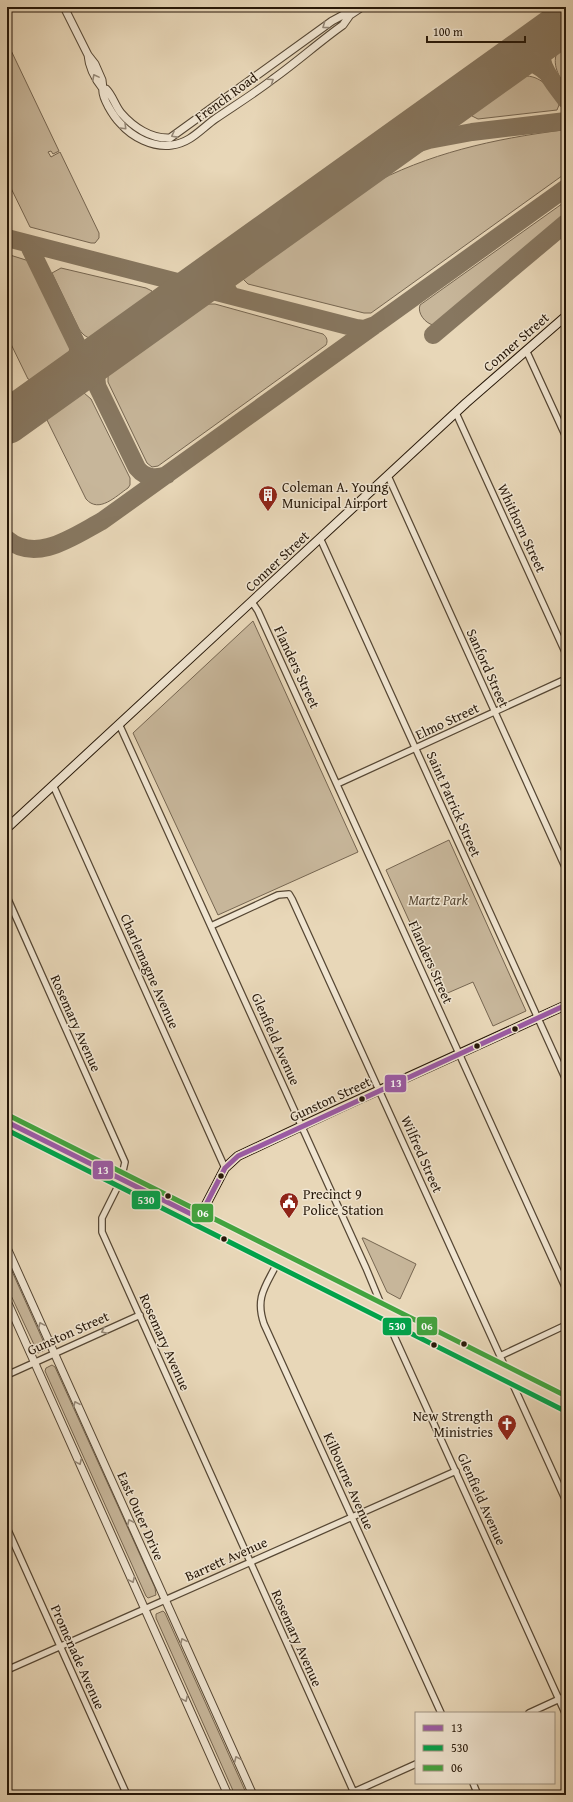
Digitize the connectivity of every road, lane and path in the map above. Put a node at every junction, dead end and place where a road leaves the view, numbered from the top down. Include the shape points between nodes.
1 (64, 7) edge
2 (358, 7) edge
3 (362, 7) edge
4 (103, 92) junction
5 (566, 316) edge
6 (526, 350) junction
7 (456, 413) junction
8 (566, 436) edge
9 (388, 476) junction
10 (320, 538) junction
11 (252, 602) junction
12 (566, 654) edge
13 (566, 679) edge
14 (495, 712) junction
15 (119, 724) junction
16 (415, 748) junction
17 (337, 784) junction
18 (53, 785) junction
19 (7, 828) edge
20 (566, 869) edge
21 (7, 897) edge
22 (211, 926) junction
23 (566, 1006) edge
24 (538, 1018) junction
25 (459, 1054) junction
26 (566, 1080) edge
27 (380, 1090) junction
28 (7, 1122) edge
29 (302, 1126) junction
30 (225, 1168) junction
31 (121, 1180) junction
32 (199, 1218) junction
33 (7, 1248) edge
34 (279, 1259) junction
35 (566, 1289) edge
36 (7, 1301) edge
37 (384, 1312) junction
38 (140, 1315) junction
39 (566, 1325) edge
40 (54, 1353) junction
41 (500, 1356) junction
42 (34, 1362) junction
43 (7, 1375) edge
44 (509, 1375) junction
45 (566, 1404) edge
46 (456, 1471) junction
47 (566, 1501) edge
48 (352, 1517) junction
49 (7, 1528) edge
50 (250, 1562) junction
51 (165, 1600) junction
52 (145, 1609) junction
53 (60, 1646) junction
54 (7, 1670) edge
55 (566, 1696) edge
56 (559, 1700) junction
57 (441, 1712) edge
58 (531, 1712) edge
59 (566, 1715) edge
60 (415, 1764) edge
61 (473, 1784) edge
62 (354, 1794) edge
63 (126, 1795) edge
64 (228, 1795) edge
65 (252, 1795) edge
66 (347, 1795) edge
67 (478, 1795) edge

1 - 4 street via 88,56 95,64 102,80
2 -> 4 street via 332,21 170,138 157,138 140,130 121,113 109,92
4 -> 3 street, French Road via 118,120 138,138 160,145 171,146 181,143 202,131 272,80 343,25 350,15
5 - 6 main road, Conner Street
6 - 7 main road, Conner Street
6 - 8 street
7 - 9 main road, Conner Street
7 - 12 street, Whithorn Street
9 - 10 main road, Conner Street
9 - 14 street, Sanford Street
10 - 11 main road, Conner Street
10 - 16 street, Saint Patrick Street
11 - 15 main road, Conner Street
11 - 17 street, Flanders Street via 258,610
13 - 14 street, Elmo Street
14 - 16 street, Elmo Street
14 - 20 street, Sanford Street
15 - 18 main road, Conner Street
15 - 22 street, Glenfield Avenue
16 - 17 street, Elmo Street
16 - 24 street, Saint Patrick Street
17 - 25 street, Flanders Street
18 - 19 main road, Conner Street
18 - 30 street, Charlemagne Avenue
21 - 31 street, Rosemary Avenue via 125,1162
22 - 27 street, Wilfred Street via 278,895 289,894
22 - 29 street, Glenfield Avenue
23 - 24 main road, Gunston Street
24 - 25 main road, Gunston Street
24 - 26 street, Saint Patrick Street
25 - 27 main road, Gunston Street
25 - 35 street, Flanders Street
27 - 29 main road, Gunston Street
27 - 41 street, Wilfred Street
28 - 31 main road
29 - 30 main road, Gunston Street via 238,1156
29 - 37 street, Glenfield Avenue
30 - 32 main road, Gunston Street
31 - 32 main road
31 - 38 street, Rosemary Avenue via 102,1218 101,1228
32 - 34 main road
40 -> 33 street, East Outer Drive
34 - 37 main road
34 - 48 street, Kilbourne Avenue via 260,1297 260,1312
36 - 42 street
37 - 44 main road
37 - 46 street, Glenfield Avenue
38 -> 40 street, Gunston Street
38 - 50 street, Rosemary Avenue
39 - 41 street
40 - 42 street, Gunston Street
51 -> 40 street, East Outer Drive
41 - 44 street, Wilfred Street
42 - 43 street, Gunston Street
42 -> 52 street
44 - 45 main road
44 - 47 street, Wilfred Street
46 - 48 street, Barrett Avenue
46 - 56 street, Glenfield Avenue
48 - 50 street, Barrett Avenue
48 - 57 street, Kilbourne Avenue
49 - 53 street, Promenade Avenue
50 - 51 street, Barrett Avenue
50 - 62 street, Rosemary Avenue
51 - 52 street, Barrett Avenue
65 -> 51 street, East Outer Drive
52 - 53 street, Barrett Avenue
52 -> 64 street
53 - 54 street, Barrett Avenue
53 - 63 street, Promenade Avenue
55 - 56 street
56 - 58 street
56 - 59 street, Glenfield Avenue
60 - 62 street
61 - 67 street
62 - 66 street

